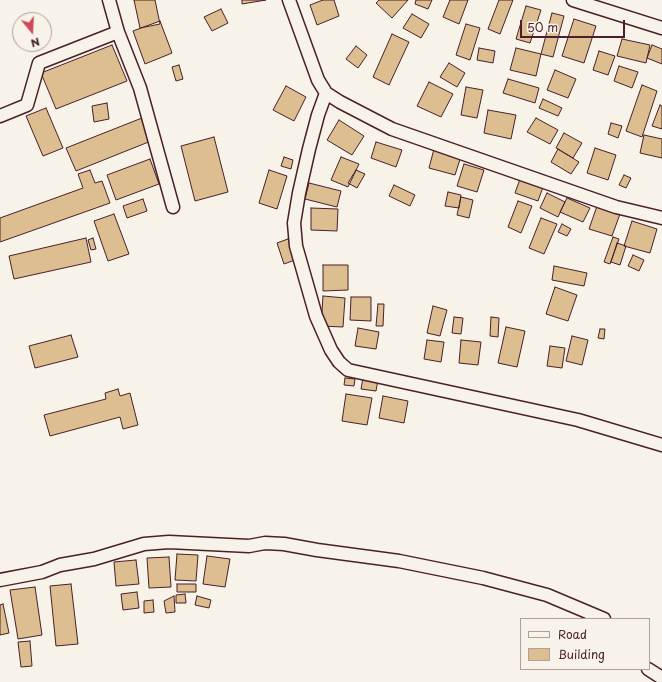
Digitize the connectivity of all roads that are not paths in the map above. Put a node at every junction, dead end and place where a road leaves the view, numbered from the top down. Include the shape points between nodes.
1 (109, 0) edge
2 (289, 0) edge
3 (573, 0) edge
4 (601, 4) edge
5 (662, 28) edge
6 (118, 32) junction
7 (326, 93) junction
8 (0, 116) edge
9 (173, 207) dead end
10 (662, 218) edge
11 (662, 445) edge
12 (0, 580) edge
13 (602, 618) edge
14 (650, 670) edge
15 (662, 678) edge

1 - 6 street
2 - 7 street via 318,80
3 - 4 street
4 - 5 street
6 - 8 street via 38,63 26,105
6 - 9 street via 140,88
7 - 10 street via 392,129 616,207
7 - 11 street via 298,193 294,223 296,246 316,316 339,362 348,370 578,420
12 - 13 street via 94,559 144,544 284,544 399,561 484,578 547,595
14 - 15 street

